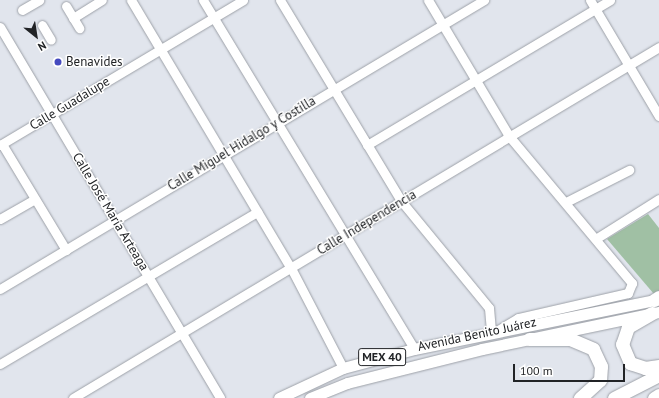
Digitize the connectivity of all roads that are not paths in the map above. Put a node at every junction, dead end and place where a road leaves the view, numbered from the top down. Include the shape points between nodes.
1 (39, 0) edge
2 (102, 0) edge
3 (130, 0) edge
4 (204, 0) edge
5 (243, 0) edge
6 (280, 0) edge
7 (428, 0) edge
8 (484, 0) edge
9 (590, 0) edge
10 (610, 0) edge
11 (66, 6) dead end
12 (595, 9) junction
13 (22, 10) dead end
14 (214, 17) junction
15 (73, 18) junction
16 (443, 24) junction
17 (42, 25) dead end
18 (0, 27) edge
19 (79, 28) dead end
20 (50, 40) dead end
21 (659, 47) edge
22 (161, 49) junction
23 (628, 65) junction
24 (476, 80) junction
25 (334, 90) junction
26 (53, 115) junction
27 (659, 116) edge
28 (278, 123) junction
29 (509, 136) junction
30 (1, 144) edge
31 (367, 145) junction
32 (224, 156) junction
33 (629, 170) dead end
34 (35, 198) junction
35 (659, 199) edge
36 (402, 202) junction
37 (566, 202) junction
38 (257, 212) junction
39 (0, 219) edge
40 (114, 221) junction
41 (346, 236) junction
42 (597, 238) junction
43 (66, 250) junction
44 (291, 268) junction
45 (148, 276) junction
46 (0, 289) edge
47 (657, 304) edge
48 (496, 329) junction
49 (182, 334) junction
50 (529, 339) junction
51 (414, 349) junction
52 (482, 349) junction
53 (0, 364) edge
54 (659, 366) edge
55 (343, 368) junction
56 (659, 375) edge
57 (659, 395) edge
58 (73, 398) edge
59 (220, 398) edge
60 (279, 398) edge
61 (310, 398) edge
62 (580, 398) edge
63 (614, 398) edge
64 (654, 398) edge

1 - 13 street
2 - 15 street
3 - 22 street
4 - 14 street
5 - 14 street, Calle Guadalupe
6 - 25 street
7 - 16 street
8 - 16 street, Calle Miguel Hidalgo y Costilla
9 - 12 street
10 - 12 street
11 - 15 street
12 - 23 street
12 - 24 street
14 - 22 street, Calle Guadalupe
14 - 28 street
15 - 19 street
16 - 24 street
16 - 25 street, Calle Miguel Hidalgo y Costilla
17 - 20 street
18 - 26 street, Calle José María Arteaga
21 - 23 street, Calle Independencia
22 - 26 street, Calle Guadalupe
22 - 32 street
23 - 27 street
23 - 29 street, Calle Independencia
24 - 29 street
24 - 31 street
25 - 28 street, Calle Miguel Hidalgo y Costilla
25 - 31 street
26 - 30 street, Calle Guadalupe
26 - 40 street, Calle José María Arteaga
28 - 32 street, Calle Miguel Hidalgo y Costilla
28 - 41 street
29 - 36 street, Calle Independencia
29 - 37 street
30 - 34 street
31 - 36 street
32 - 38 street
32 - 40 street, Calle Miguel Hidalgo y Costilla
33 - 37 street
34 - 39 street
34 - 43 street
35 - 42 street
36 - 41 street, Calle Independencia
36 - 48 street via 489,308
37 - 42 street
38 - 44 street
38 - 45 street
40 - 43 street, Calle Miguel Hidalgo y Costilla
40 - 45 street, Calle José María Arteaga
41 - 44 street, Calle Independencia
41 - 51 street
42 - 48 street via 625,271 633,288 628,293 518,318
43 - 46 street, Calle Miguel Hidalgo y Costilla
44 - 49 street, Calle Independencia
44 - 55 street
45 - 49 street, Calle José María Arteaga
45 - 53 street
47 - 48 main road, Avenida Benito Juárez / MEX 40
47 - 50 main road, Avenida Benito Juárez / MEX 40
47 - 54 highway via 628,326 622,344 630,363 645,368
48 - 51 main road, Avenida Benito Juárez / MEX 40
48 - 52 main road
49 - 58 street, Calle Independencia
49 - 59 street, Calle José María Arteaga
50 - 52 main road, Avenida Benito Juárez / MEX 40
50 - 62 highway via 570,339 587,343 593,349 601,366 600,380
51 - 55 main road, Avenida Benito Juárez / MEX 40
52 - 61 main road, Avenida Benito Juárez / MEX 40 via 347,383
55 - 60 main road, Avenida Benito Juárez / MEX 40
56 - 63 highway
57 - 64 highway

